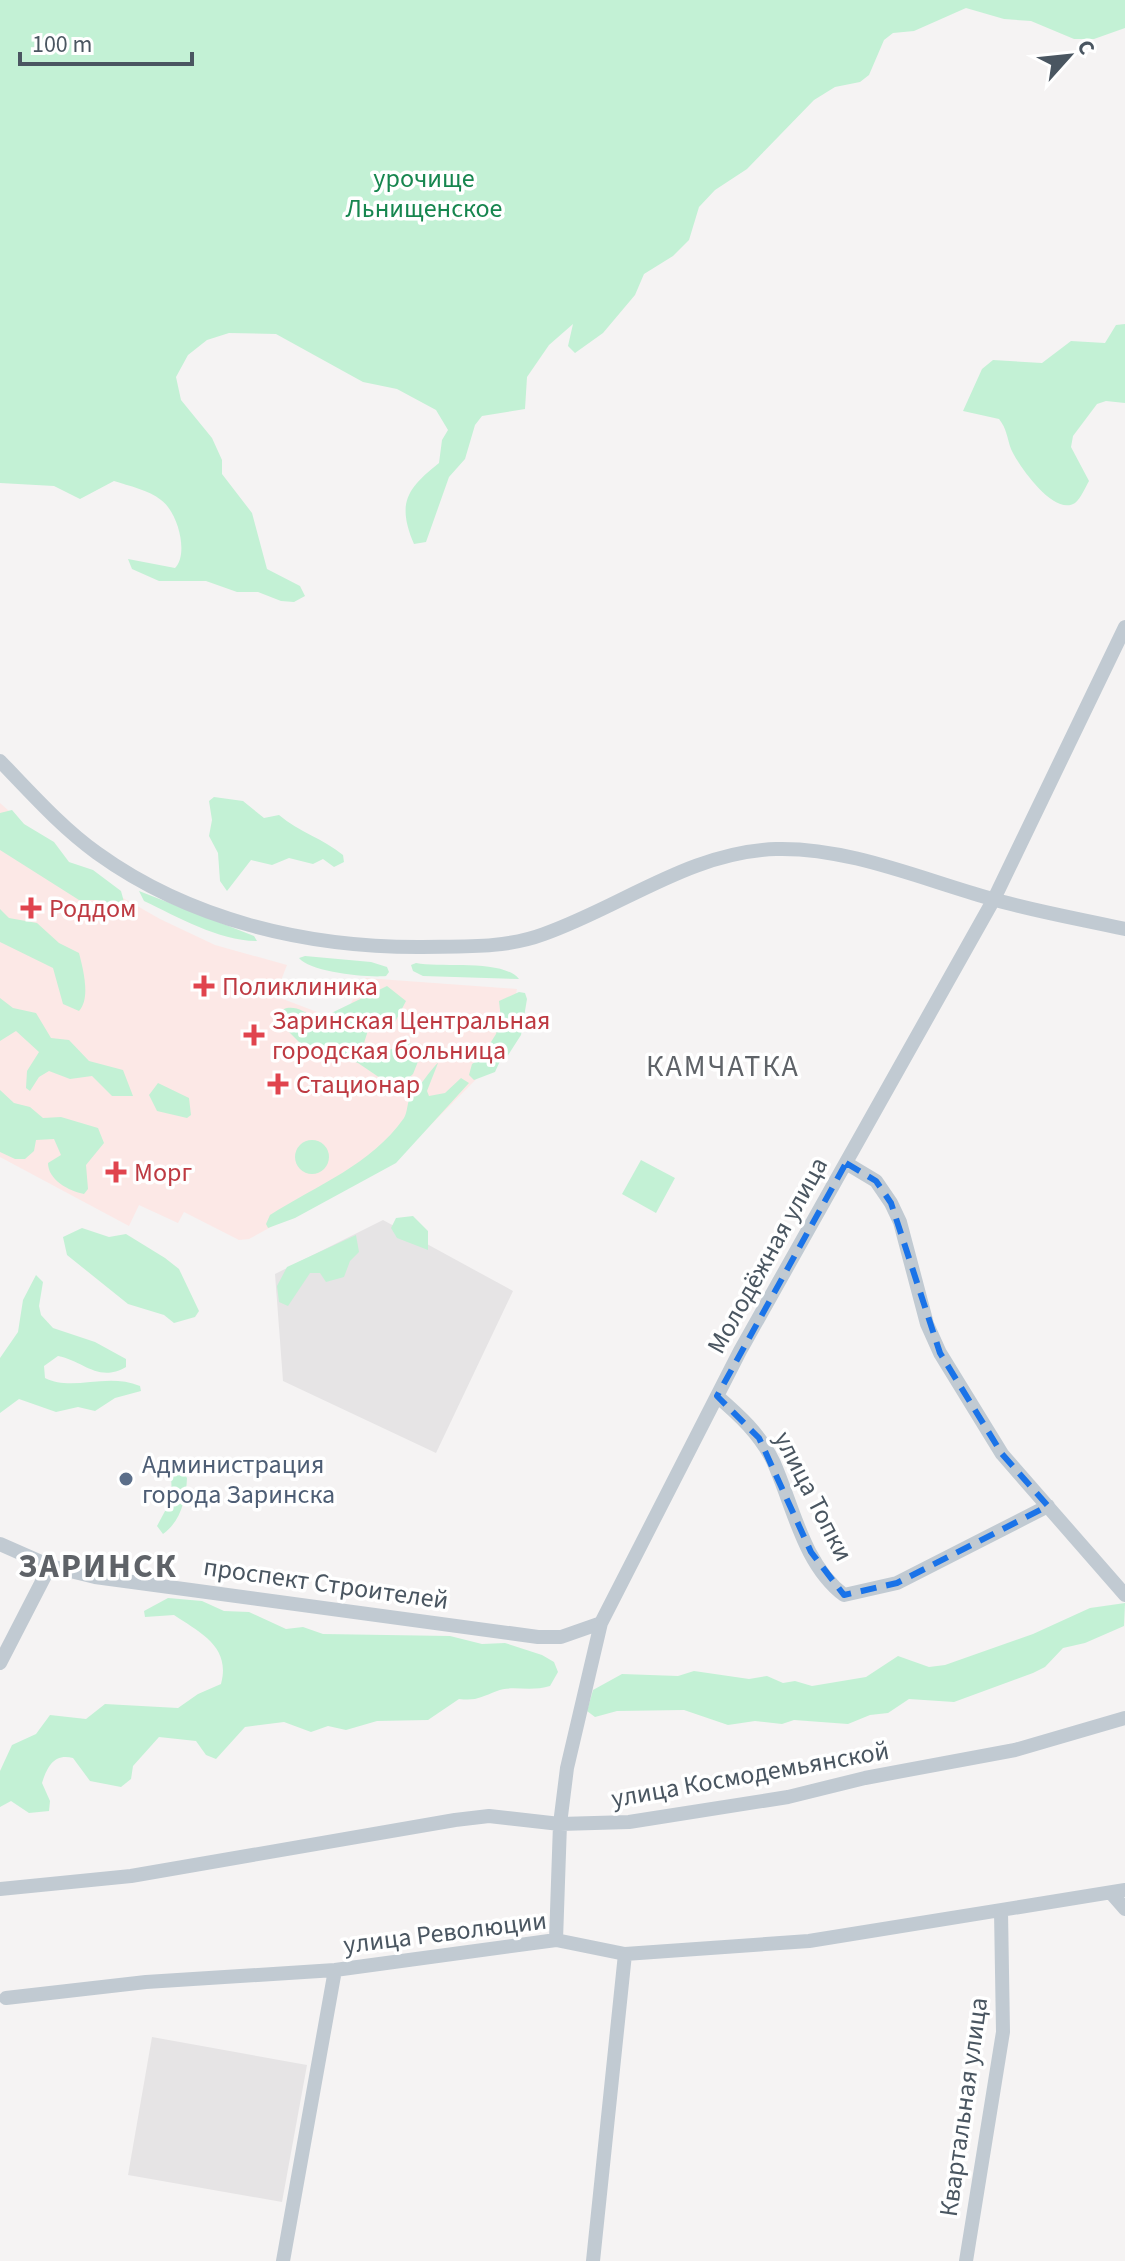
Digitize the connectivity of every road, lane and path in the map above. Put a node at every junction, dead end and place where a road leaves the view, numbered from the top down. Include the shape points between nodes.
1 (1125, 627) edge
2 (0, 761) edge
3 (994, 899) junction
4 (1125, 929) edge
5 (846, 1163) junction
6 (717, 1396) junction
7 (1048, 1506) junction
8 (0, 1544) edge
9 (50, 1566) junction
10 (1125, 1595) edge
11 (601, 1623) junction
12 (0, 1663) edge
13 (1125, 1718) edge
14 (560, 1824) junction
15 (0, 1889) edge
16 (1118, 1892) edge
17 (1125, 1909) edge
18 (1001, 1911) junction
19 (556, 1940) junction
20 (625, 1954) junction
21 (335, 1970) junction
22 (6, 1998) dead end
23 (283, 2261) edge
24 (593, 2261) edge
25 (966, 2261) edge

1 - 3 street, Молодёжная улица
2 - 3 street via 56,819 138,880 217,915 326,942 405,947 520,942 683,869 776,849 837,854
3 - 4 street
3 - 5 street, Молодёжная улица
5 - 6 street, Молодёжная улица
5 - 7 street via 876,1181 891,1203 940,1353 1002,1454
6 - 7 street, улица Топки via 759,1438 811,1552 844,1595 897,1583
6 - 11 street, Молодёжная улица
7 - 10 street
8 - 9 street, проспект Строителей
9 - 11 street, проспект Строителей via 146,1585 538,1637 561,1637
9 - 12 street
11 - 14 street, Молодёжная улица via 567,1768
13 - 14 street, улица Космодемьянской via 1015,1750 788,1797 629,1822
14 - 15 street, улица Космодемьянской via 489,1816 131,1876
14 - 19 street, Молодёжная улица
16 - 17 street
16 - 18 street, улица Революции
18 - 20 street, улица Революции via 809,1941
18 - 25 street, Квартальная улица via 1003,2032
19 - 20 street, улица Революции
19 - 21 street, улица Революции
20 - 24 street
21 - 22 street, улица Революции via 146,1982
21 - 23 street

